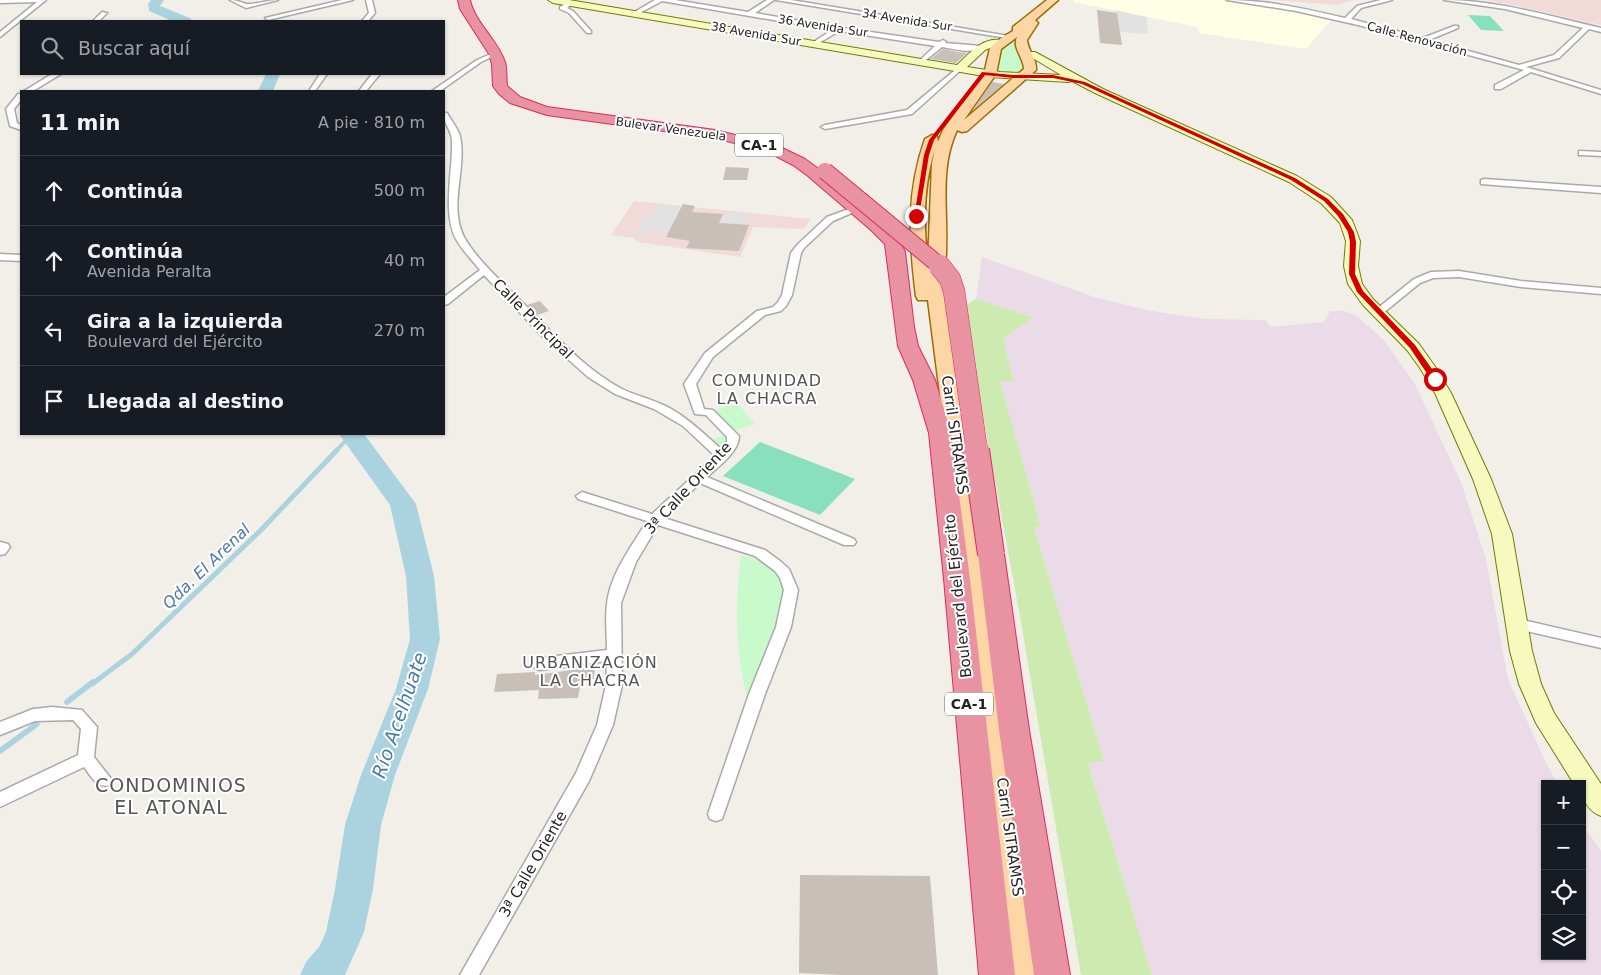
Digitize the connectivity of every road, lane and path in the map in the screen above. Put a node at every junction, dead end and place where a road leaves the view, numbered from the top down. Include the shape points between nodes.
1 (42, 0) edge
2 (234, 0) edge
3 (275, 0) edge
4 (350, 0) edge
5 (369, 0) edge
6 (464, 0) edge
7 (471, 0) edge
8 (553, 0) edge
9 (659, 0) edge
10 (664, 0) edge
11 (770, 0) edge
12 (779, 0) edge
13 (1053, 0) edge
14 (1230, 0) edge
15 (1389, 0) edge
16 (1447, 0) edge
17 (0, 1) edge
18 (1063, 1) edge
19 (570, 3) junction
20 (104, 13) dead end
21 (860, 13) junction
22 (634, 14) junction
23 (749, 14) junction
24 (268, 18) dead end
25 (853, 18) dead end
26 (97, 20) edge
27 (366, 20) edge
28 (1347, 20) junction
29 (845, 23) dead end
30 (1033, 24) junction
31 (1456, 27) dead end
32 (1588, 27) junction
33 (838, 28) junction
34 (960, 28) junction
35 (1601, 30) edge
36 (589, 32) dead end
37 (954, 34) dead end
38 (0, 35) edge
39 (947, 39) dead end
40 (1001, 39) junction
41 (1422, 41) junction
42 (814, 44) junction
43 (941, 44) junction
44 (981, 48) junction
45 (495, 54) junction
46 (1031, 54) junction
47 (921, 62) junction
48 (1519, 67) junction
49 (960, 68) junction
50 (1530, 70) junction
51 (987, 74) junction
52 (55, 75) edge
53 (322, 75) edge
54 (375, 75) edge
55 (1027, 77) junction
56 (1083, 83) junction
57 (1498, 87) dead end
58 (30, 90) edge
59 (313, 90) edge
60 (363, 90) edge
61 (437, 90) edge
62 (1599, 91) edge
63 (20, 97) edge
64 (445, 117) edge
65 (825, 127) dead end
66 (20, 128) edge
67 (445, 135) edge
68 (456, 135) junction
69 (1582, 153) dead end
70 (1601, 154) edge
71 (939, 163) junction
72 (1484, 182) dead end
73 (1601, 190) edge
74 (857, 209) junction
75 (0, 257) edge
76 (20, 258) edge
77 (485, 270) junction
78 (1601, 291) edge
79 (445, 301) edge
80 (1378, 312) junction
81 (940, 433) junction
82 (722, 456) junction
83 (699, 478) junction
84 (582, 496) dead end
85 (655, 519) junction
86 (849, 542) dead end
87 (0, 546) edge
88 (0, 551) edge
89 (993, 566) junction
90 (1518, 624) junction
91 (1601, 643) edge
92 (614, 655) junction
93 (540, 664) dead end
94 (0, 729) edge
95 (86, 760) junction
96 (104, 780) dead end
97 (0, 800) edge
98 (1601, 805) edge
99 (716, 814) dead end
100 (470, 975) edge
101 (997, 975) edge
102 (1030, 975) edge
103 (1052, 975) edge
104 (1066, 975) edge

1 - 17 street
1 - 38 street
2 - 3 street via 246,6
4 - 24 street
5 - 27 street via 372,13
6 - 45 highway, Bulevar Venezuela / CA-1 via 466,9
7 - 89 highway, Bulevar Venezuela / CA-1, bridge via 472,7 505,58 508,85 518,95 567,111 711,130 771,143 794,152 825,171 939,265 950,280 955,298
8 - 19 street, 38 Avenida Sur
9 - 22 street
10 - 23 street, 36 Avenida Sur
11 - 23 street
12 - 21 street, 34 Avenida Sur
13 - 40 main road
14 - 28 street, Calle Renovación
15 - 28 street via 1359,8
16 - 32 street via 1513,9
18 - 30 main road, Carril SITRAMSS
18 - 46 main road via 1029,36 1027,46
19 - 22 street, 38 Avenida Sur
19 - 36 street via 562,8 571,12
20 - 26 street
21 - 25 street
21 - 34 street, 34 Avenida Sur
22 - 42 street, 38 Avenida Sur
23 - 33 street, 36 Avenida Sur
28 - 41 street, Calle Renovación
29 - 33 street
30 - 51 main road, Carril SITRAMSS via 996,48
30 - 55 main road, Carril SITRAMSS via 1021,40 1032,67
31 - 41 street
32 - 35 street
32 - 48 street via 1562,52
33 - 42 street
33 - 43 street, 36 Avenida Sur
34 - 37 street
34 - 40 street, 34 Avenida Sur
39 - 43 street
40 - 44 street
40 - 51 main road via 990,50
41 - 48 street, Calle Renovación
42 - 47 street, 38 Avenida Sur
43 - 44 street, 36 Avenida Sur
43 - 47 street
44 - 49 street
45 - 61 street
45 - 74 highway, Bulevar Venezuela / CA-1 via 500,86 521,103 568,115 715,134 771,148 799,162
46 - 55 main road via 1038,69
46 - 56 street
47 - 49 street, 38 Avenida Sur
48 - 50 street, Calle Renovación
49 - 51 street, 38 Avenida Sur
49 - 65 street via 909,112
50 - 57 street
50 - 62 street, Calle Renovación
51 - 55 street, 38 Avenida Sur
51 - 71 main road, Carril SITRAMSS via 950,130
51 - 81 main road, Boulevard del Ejército via 932,140 917,203 917,237
52 - 58 street
53 - 59 street
54 - 60 street
55 - 56 street via 1053,76
55 - 71 main road, Carril SITRAMSS via 971,119 952,139
56 - 80 street via 1293,179 1326,200 1347,224 1353,242 1352,274 1360,292
63 - 66 street via 10,109 13,124
64 - 68 street, Calle Principal
67 - 68 street
68 - 77 street, Calle Principal via 458,162 453,188 454,220 460,238
69 - 70 street
71 - 102 main road, Carril SITRAMSS via 938,253 934,290
72 - 73 street
74 - 81 highway, Bulevar Venezuela / CA-1 via 893,243 908,346 924,380
74 - 82 street, 3ª Calle Oriente via 830,219 801,246 796,253 782,304 777,309 761,313 709,355 690,384 700,412 709,412 733,436 732,445
75 - 76 street
77 - 79 street
77 - 82 street, Calle Principal via 545,333 592,375 619,392 658,407 687,424
78 - 80 street via 1521,284 1459,274 1431,275 1417,281
80 - 90 street via 1413,347 1435,379 1482,479 1502,534
81 - 101 highway, Boulevard del Ejército / CA-1
82 - 83 street, 3ª Calle Oriente
83 - 85 street, 3ª Calle Oriente
83 - 86 street
84 - 85 street
85 - 92 street, 3ª Calle Oriente via 634,551 618,588 614,603
85 - 99 street via 760,553 781,568 789,582 788,613
87 - 88 street via 3,547
89 - 103 highway, CA-1 via 1014,730
89 - 104 main road via 1008,618
90 - 91 street
90 - 98 street via 1530,684 1544,717
92 - 93 street
92 - 100 street, 3ª Calle Oriente via 611,702 591,759
94 - 95 street via 33,715 77,714 89,728
95 - 96 street
95 - 97 street

